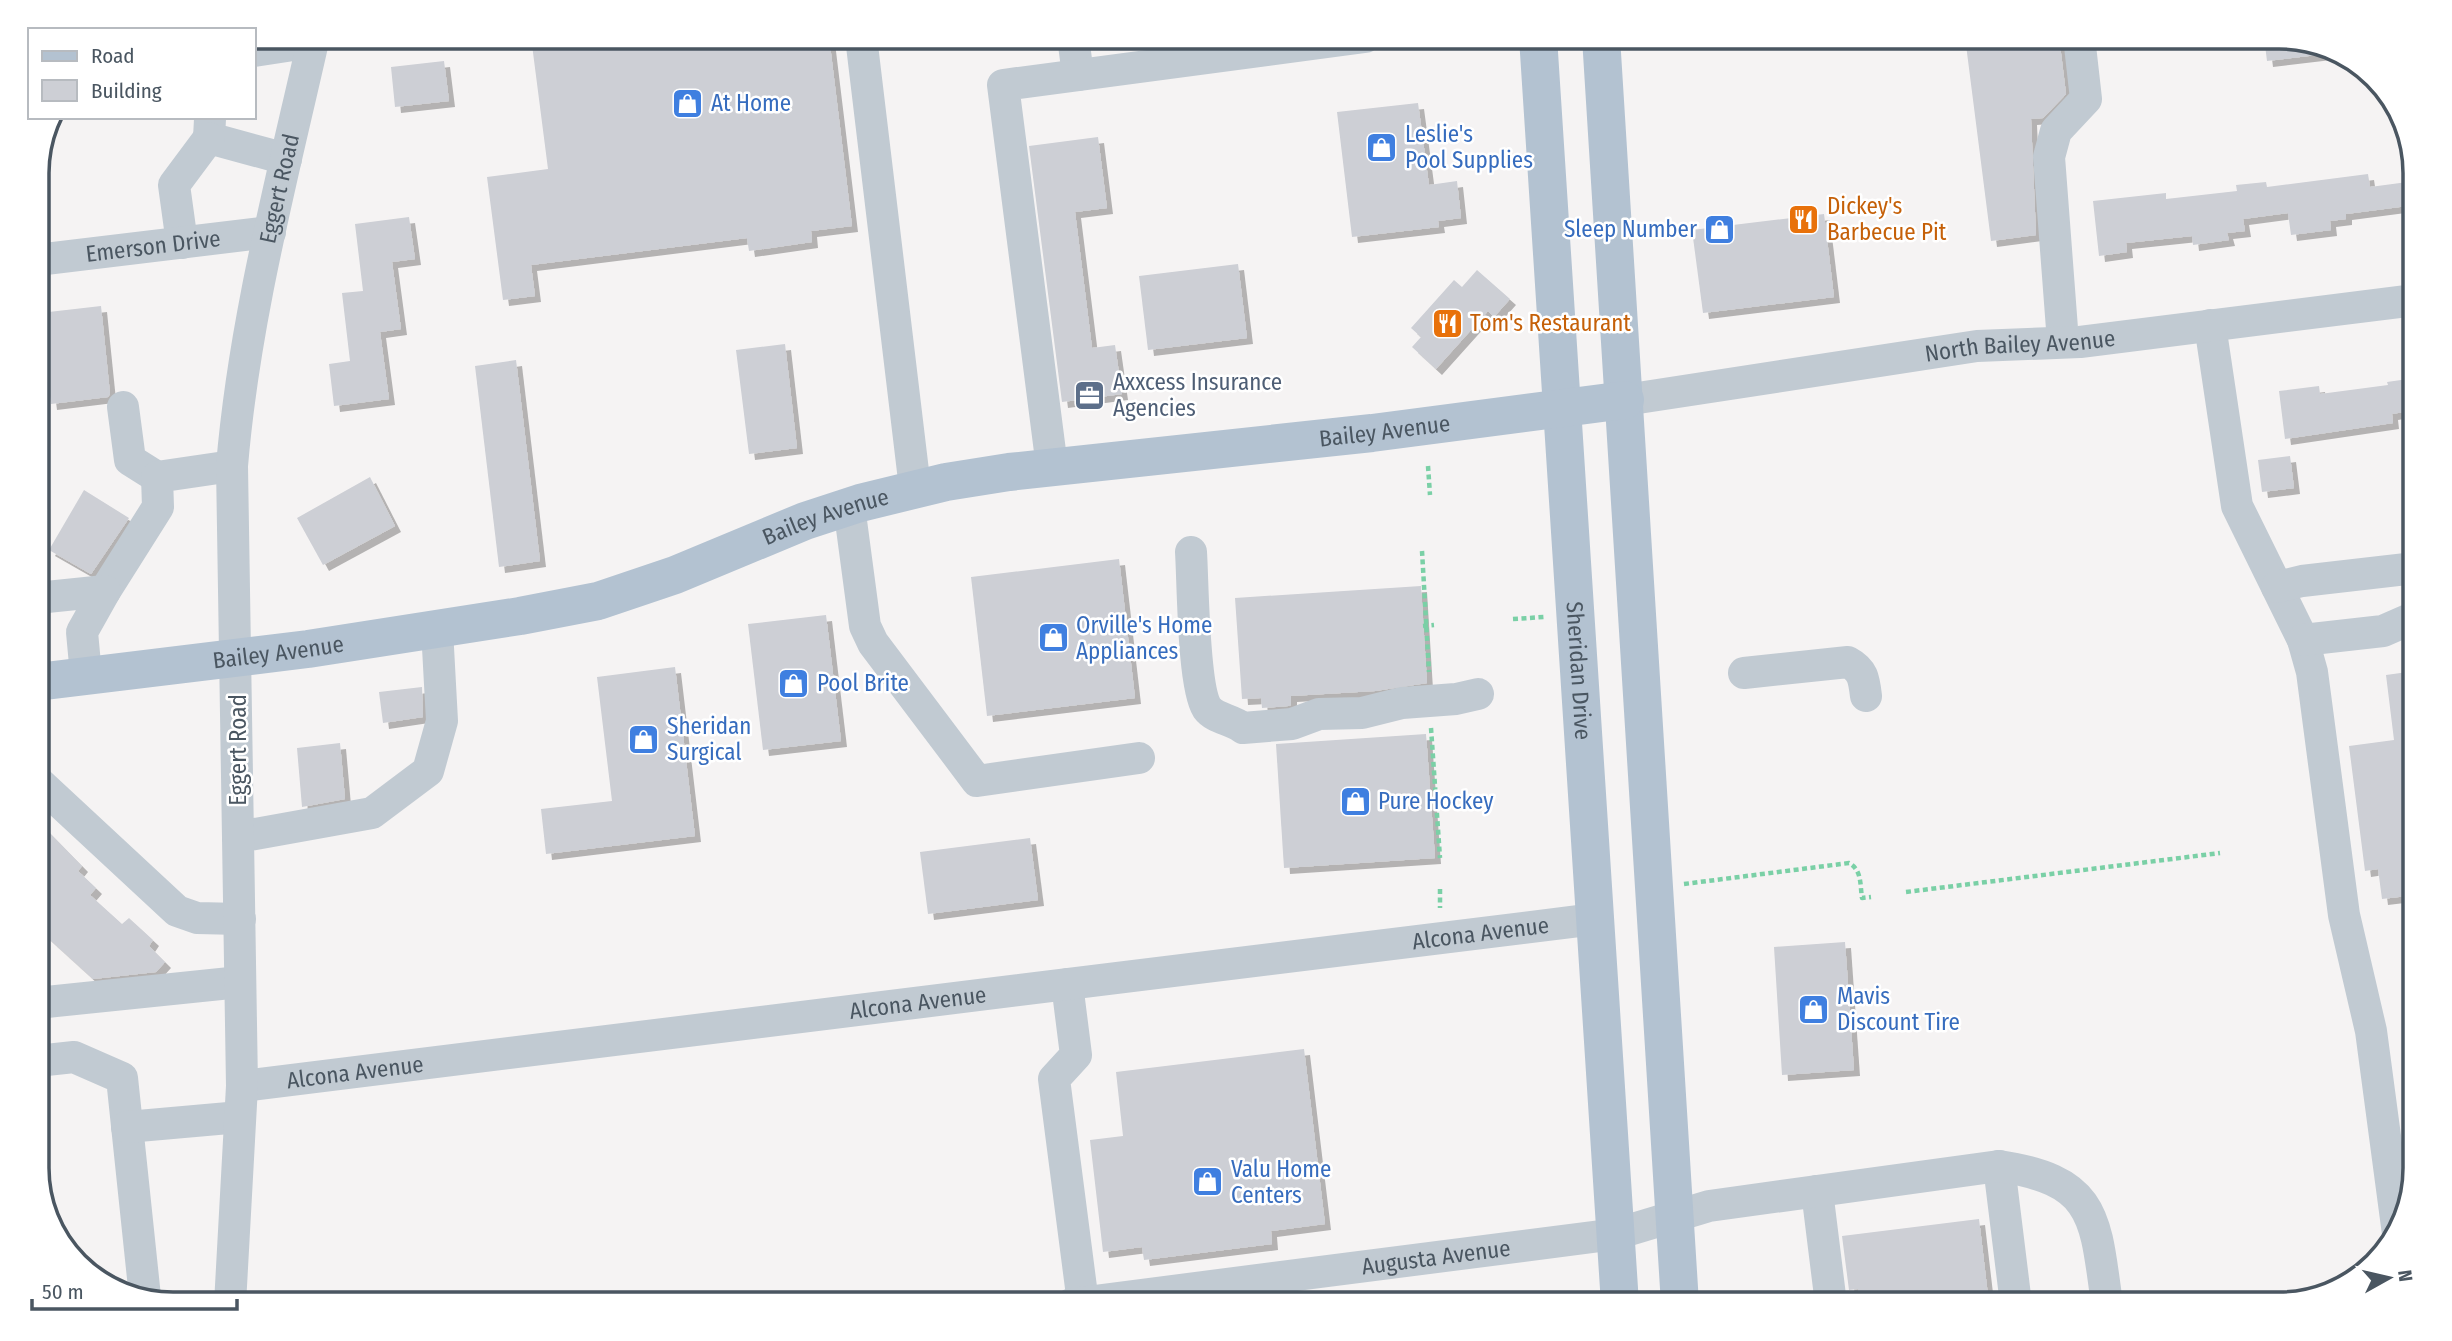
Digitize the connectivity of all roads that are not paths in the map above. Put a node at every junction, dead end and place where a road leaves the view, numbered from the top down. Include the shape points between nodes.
1 (311, 49) edge
2 (862, 49) edge
3 (1075, 49) edge
4 (1274, 49) edge
5 (1539, 49) edge
6 (1602, 49) edge
7 (2080, 49) edge
8 (1078, 75) junction
9 (209, 128) edge
10 (286, 159) junction
11 (270, 232) junction
12 (182, 243) junction
13 (49, 259) edge
14 (2403, 301) edge
15 (2210, 325) junction
16 (2063, 342) junction
17 (1625, 400) junction
18 (123, 407) dead end
19 (1562, 409) junction
20 (232, 466) junction
21 (1052, 467) junction
22 (157, 477) junction
23 (915, 488) junction
24 (849, 506) junction
25 (1191, 552) dead end
26 (2403, 569) edge
27 (2277, 587) junction
28 (106, 591) junction
29 (49, 597) edge
30 (2403, 622) edge
31 (437, 629) junction
32 (2302, 640) junction
33 (237, 658) junction
34 (1744, 674) dead end
35 (86, 676) junction
36 (49, 681) edge
37 (1478, 694) dead end
38 (1866, 696) dead end
39 (1139, 758) dead end
40 (49, 793) edge
41 (238, 837) junction
42 (240, 919) junction
43 (1595, 919) junction
44 (240, 982) junction
45 (1067, 984) junction
46 (49, 1002) edge
47 (49, 1060) edge
48 (241, 1102) junction
49 (127, 1127) junction
50 (1999, 1166) junction
51 (1817, 1191) junction
52 (2395, 1211) edge
53 (1674, 1216) junction
54 (1616, 1234) junction
55 (144, 1288) edge
56 (231, 1292) edge
57 (1076, 1292) edge
58 (1235, 1292) edge
59 (1619, 1292) edge
60 (1678, 1292) edge
61 (1830, 1292) edge
62 (2015, 1292) edge
63 (2104, 1292) edge

1 - 10 street, Eggert Road
2 - 23 street
3 - 8 street
4 - 8 street
5 - 19 main road, Sheridan Drive
6 - 17 main road
7 - 16 street via 2086,99 2056,131 2049,157
8 - 21 street via 1003,85
9 - 10 street
9 - 12 street via 174,186
10 - 11 street, Eggert Road
11 - 12 street, Emerson Drive
11 - 20 street, Eggert Road via 237,398
12 - 13 street, Emerson Drive
14 - 15 street, North Bailey Avenue
15 - 16 street, North Bailey Avenue
15 - 27 street via 2237,506
16 - 17 street, North Bailey Avenue via 1977,346
17 - 19 main road, Bailey Avenue
17 - 53 main road
18 - 22 street via 130,460
19 - 21 main road, Bailey Avenue
19 - 43 main road, Sheridan Drive
20 - 22 street
20 - 33 street, Eggert Road
21 - 23 main road, Bailey Avenue
22 - 28 street via 158,507
23 - 24 main road, Bailey Avenue
24 - 31 main road, Bailey Avenue via 598,601
24 - 39 street via 865,626 977,781
25 - 37 street via 1203,699 1219,718 1232,719 1243,728 1292,724 1319,714 1362,713
26 - 27 street
27 - 32 street
28 - 29 street
28 - 35 street via 82,632
30 - 32 street via 2383,631
31 - 33 main road, Bailey Avenue
31 - 41 street via 442,721 428,771 372,813
32 - 52 street via 2312,672 2344,915 2371,1031
33 - 35 main road, Bailey Avenue
33 - 41 street, Eggert Road
34 - 38 street via 1848,662 1863,676
35 - 36 main road, Bailey Avenue
40 - 42 street via 177,911 197,918
41 - 42 street, Eggert Road
42 - 44 street, Eggert Road
43 - 45 street, Alcona Avenue
43 - 54 main road, Sheridan Drive
44 - 46 street
44 - 48 street, Eggert Road
45 - 48 street, Alcona Avenue
45 - 57 street via 1076,1055 1054,1079
47 - 49 street via 74,1057 121,1078
48 - 49 street, Alcona Avenue
48 - 56 street, Eggert Road
49 - 55 street
50 - 51 street, Augusta Avenue
50 - 62 street
50 - 63 street, Augusta Avenue via 2033,1171 2062,1184 2086,1205 2097,1233
51 - 53 street, Augusta Avenue via 1709,1206
51 - 61 street
53 - 54 street, Augusta Avenue
53 - 60 main road
54 - 58 street, Augusta Avenue
54 - 59 main road, Sheridan Drive

